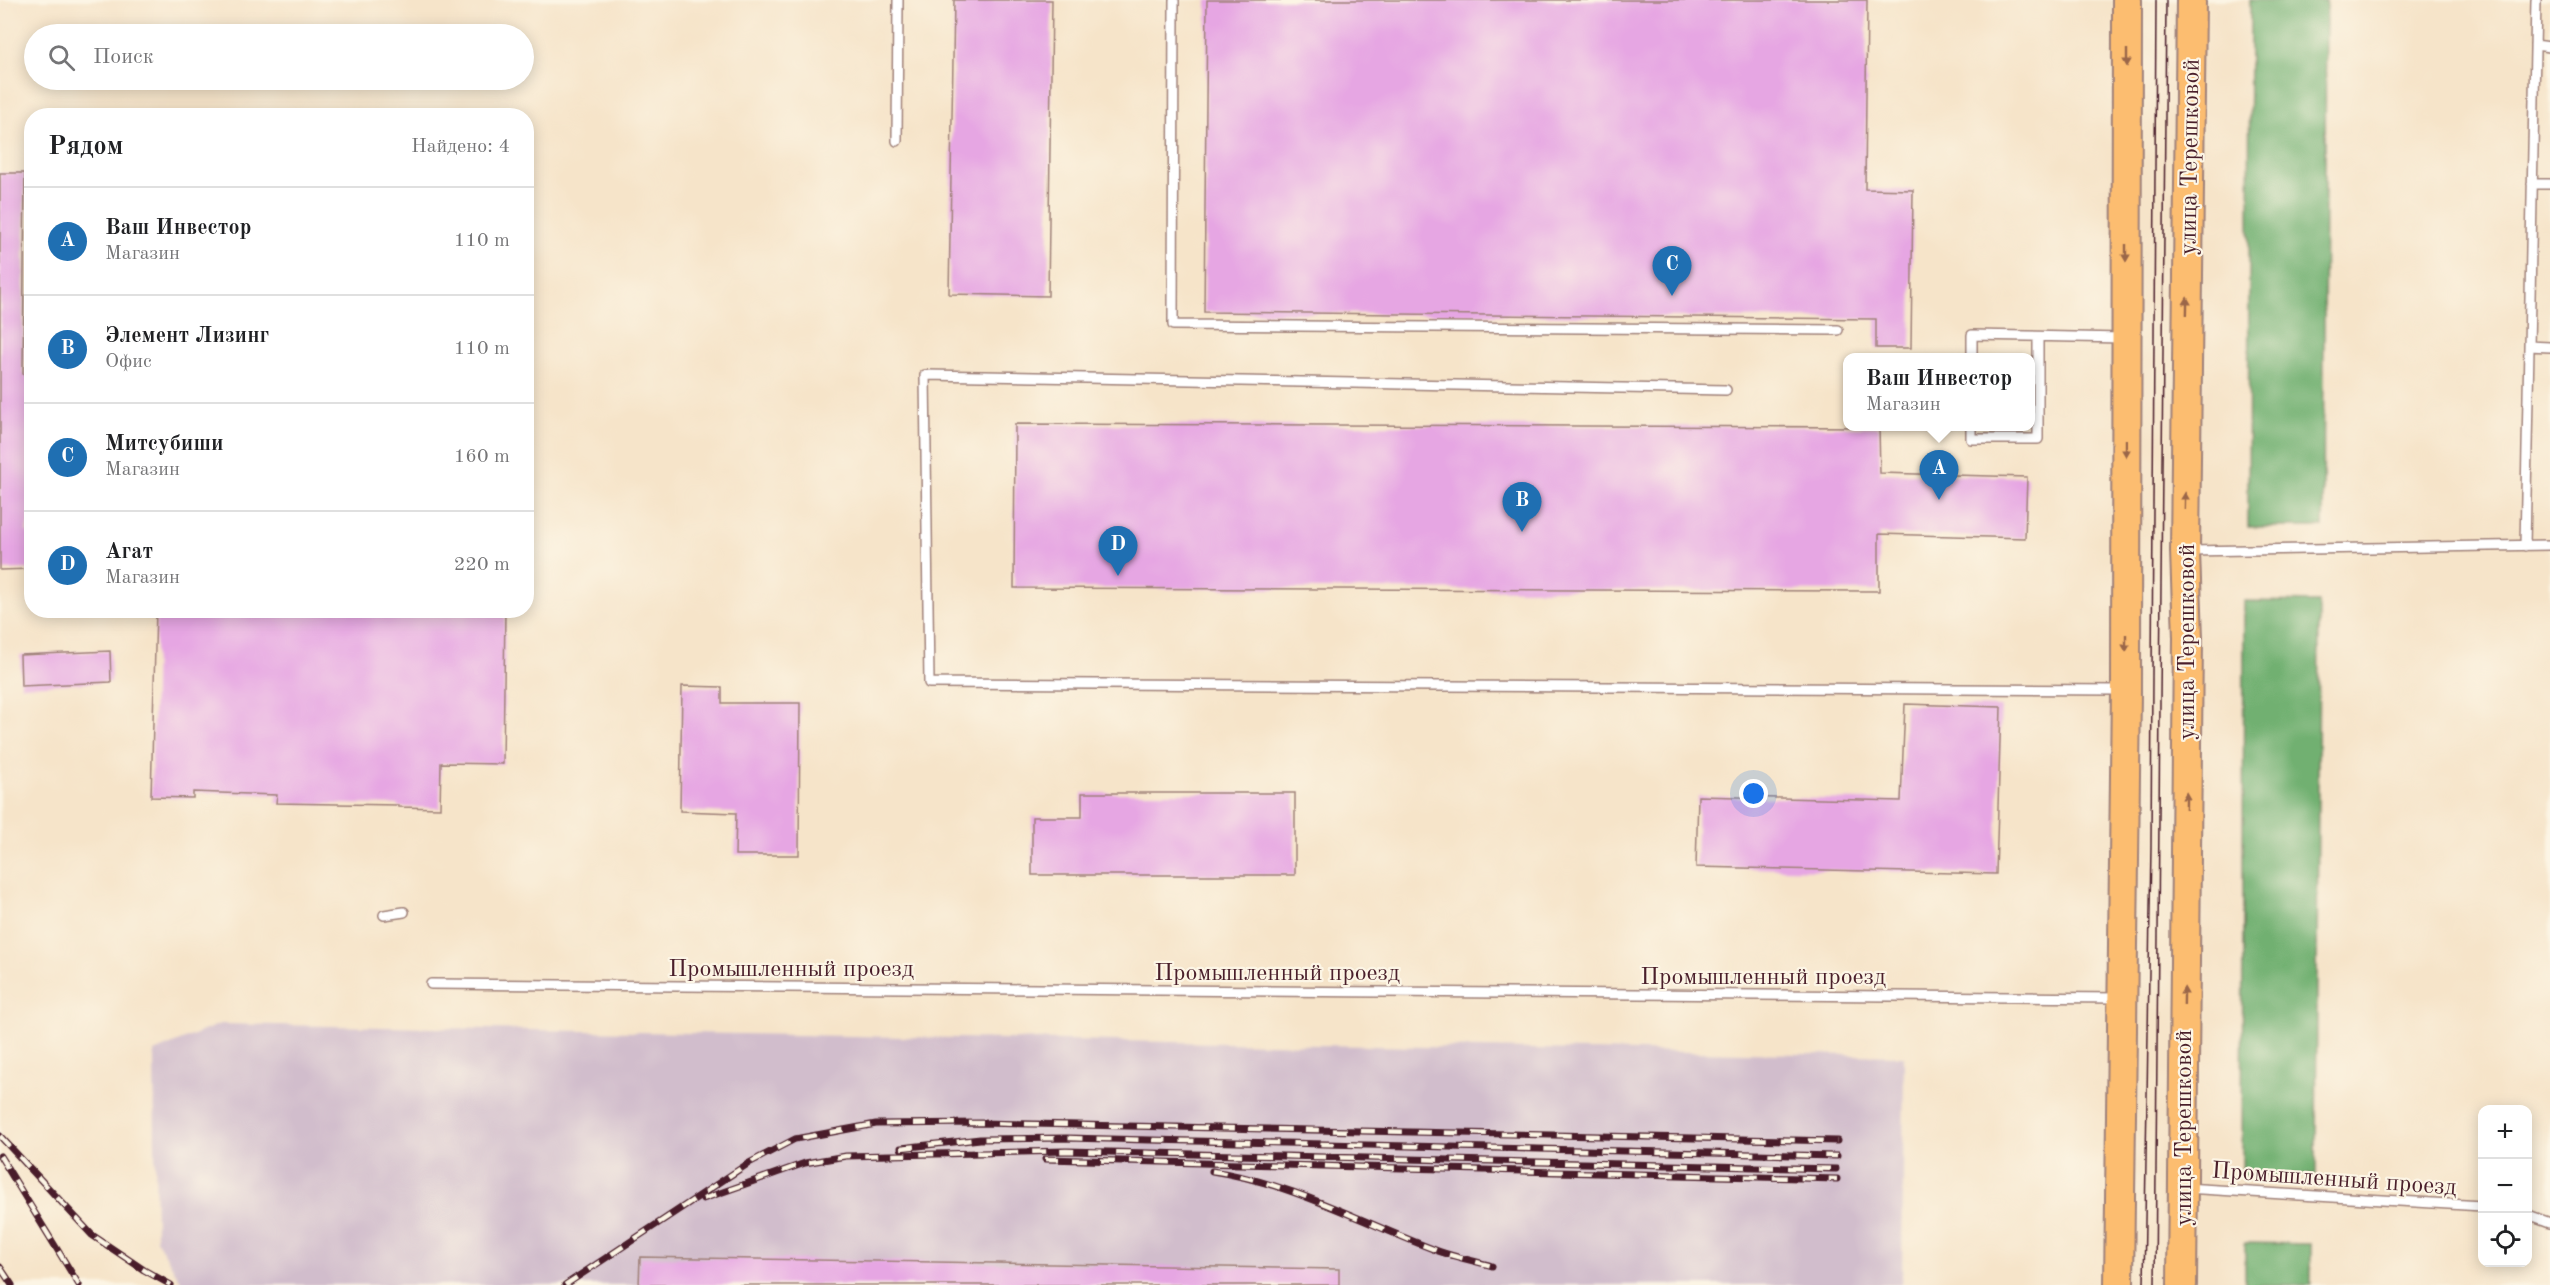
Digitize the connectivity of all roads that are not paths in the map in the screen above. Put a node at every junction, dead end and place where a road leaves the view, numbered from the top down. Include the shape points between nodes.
1 (898, 0) edge
2 (1174, 0) edge
3 (2127, 0) edge
4 (2191, 0) edge
5 (2536, 0) edge
6 (2535, 45) junction
7 (2550, 47) edge
8 (897, 141) dead end
9 (2532, 184) junction
10 (2550, 184) edge
11 (1838, 330) dead end
12 (2038, 338) junction
13 (2126, 338) junction
14 (2529, 346) junction
15 (2550, 347) edge
16 (1972, 353) edge
17 (1726, 390) dead end
18 (1971, 431) edge
19 (2550, 545) edge
20 (2525, 546) junction
21 (2185, 551) junction
22 (2126, 690) junction
23 (404, 912) dead end
24 (384, 915) dead end
25 (431, 984) dead end
26 (2123, 998) junction
27 (2183, 1188) junction
28 (2478, 1206) edge
29 (2532, 1216) edge
30 (2550, 1222) edge
31 (2119, 1285) edge
32 (2182, 1285) edge

1 - 8 lane
2 - 11 lane via 1173,325
3 -> 13 main road
21 -> 4 main road, улица Терешковой
5 - 6 lane
6 - 7 lane
6 - 9 lane
9 - 10 lane
9 - 14 lane
12 - 13 lane
12 - 16 lane via 1972,334
12 - 18 lane via 2038,439 1971,439
13 -> 22 main road
14 - 15 lane
14 - 20 lane
17 - 22 lane via 925,375 929,683
19 - 20 lane
20 - 21 lane
27 -> 21 main road, улица Терешковой via 2188,638
22 - 26 main road
23 - 24 lane
25 - 26 lane, Промышленный проезд
26 - 31 main road
27 - 28 lane, Промышленный проезд
27 - 32 main road, улица Терешковой
29 - 30 lane

